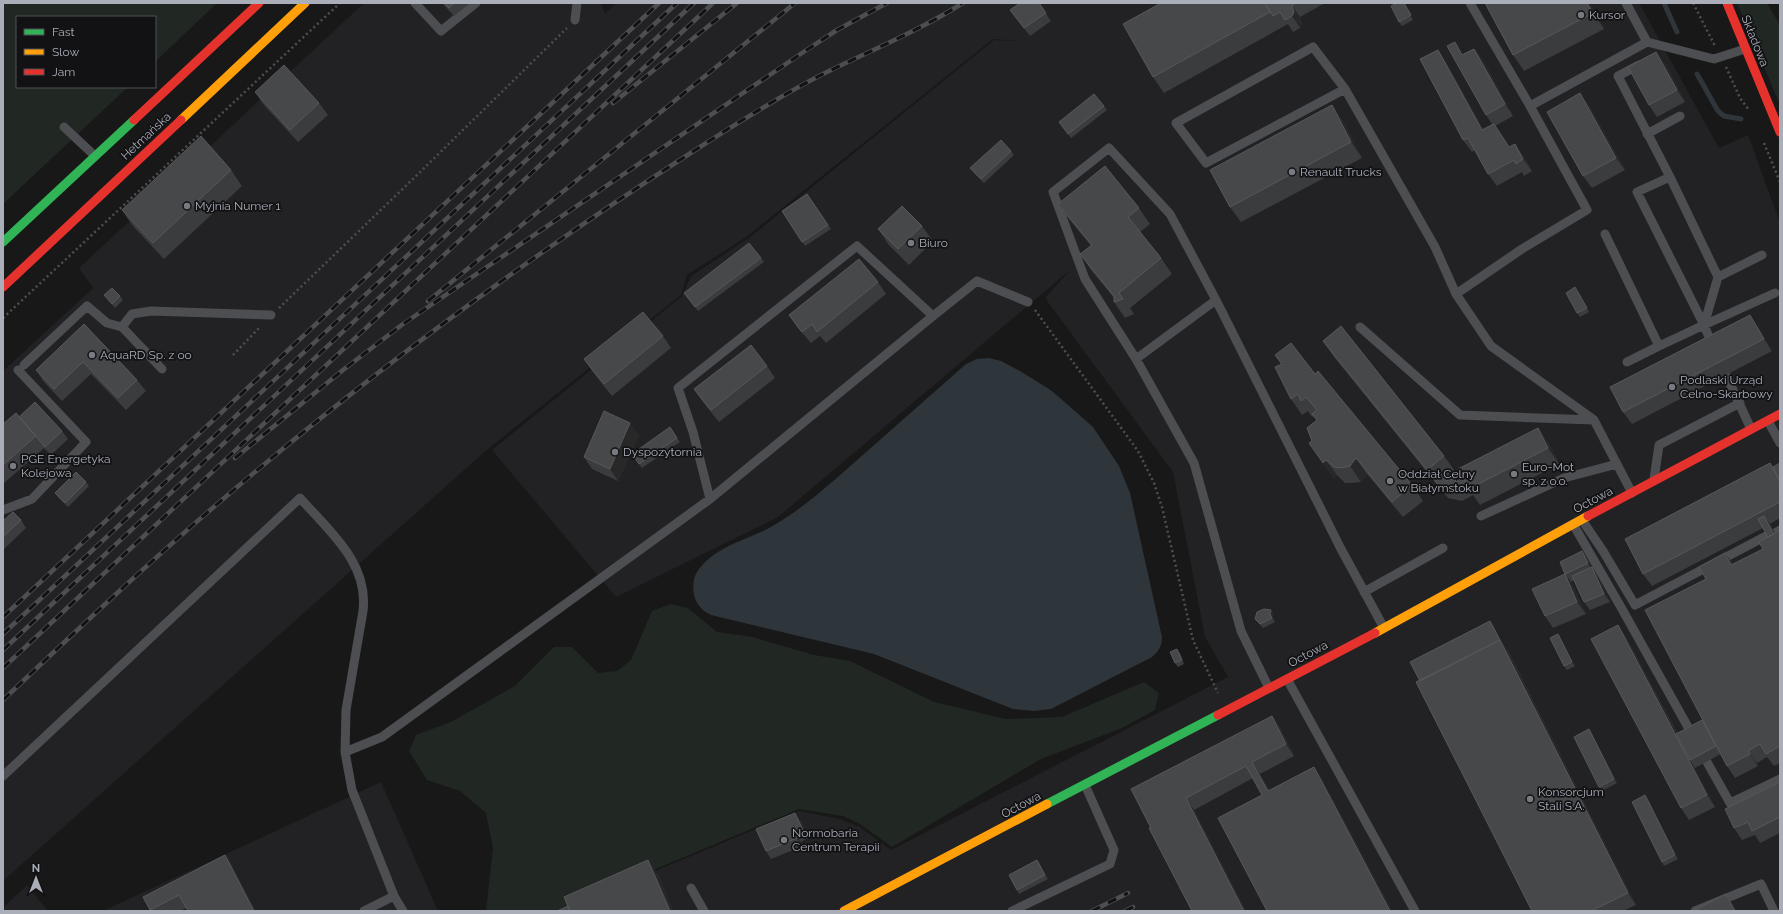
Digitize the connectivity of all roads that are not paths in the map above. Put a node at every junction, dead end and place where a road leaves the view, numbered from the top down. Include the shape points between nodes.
1 (259, 3) edge
2 (305, 3) edge
3 (415, 3) edge
4 (476, 3) edge
5 (577, 3) edge
6 (1470, 3) edge
7 (1626, 3) edge
8 (1727, 3) edge
9 (575, 20) road end
10 (1647, 42) junction
11 (1744, 49) junction
12 (1648, 60) edge
13 (1345, 89) junction
14 (1530, 106) junction
15 (1680, 116) dead end
16 (64, 127) dead end
17 (1780, 132) edge
18 (1647, 134) junction
19 (95, 156) junction
20 (1670, 177) junction
21 (1605, 234) dead end
22 (3, 242) edge
23 (1762, 255) dead end
24 (1718, 277) junction
25 (3, 287) edge
26 (1775, 293) dead end
27 (1456, 294) junction
28 (1216, 300) junction
29 (1028, 302) road end
30 (271, 315) road end
31 (933, 316) junction
32 (1704, 325) junction
33 (1360, 326) dead end
34 (122, 327) junction
35 (1659, 346) junction
36 (1714, 350) edge
37 (1136, 359) junction
38 (1627, 362) dead end
39 (162, 369) dead end
40 (1726, 375) dead end
41 (1740, 403) junction
42 (1780, 414) edge
43 (1594, 420) junction
44 (1768, 421) junction
45 (1751, 429) junction
46 (1780, 443) edge
47 (1617, 464) junction
48 (1654, 482) junction
49 (1632, 493) junction
50 (710, 499) junction
51 (3, 510) edge
52 (1481, 516) dead end
53 (1582, 520) junction
54 (1573, 524) junction
55 (1774, 533) edge
56 (1443, 548) dead end
57 (1364, 592) junction
58 (1384, 628) junction
59 (1287, 679) junction
60 (1269, 688) junction
61 (1692, 736) edge
62 (345, 752) junction
63 (1707, 762) dead end
64 (3, 776) edge
65 (1780, 779) edge
66 (1085, 785) junction
67 (691, 888) dead end
68 (394, 896) junction
69 (364, 911) edge
70 (403, 911) edge
71 (704, 911) edge
72 (844, 911) edge
73 (1012, 911) edge
74 (1415, 911) edge
75 (1695, 911) edge
76 (1774, 911) edge

1 - 19 street, Hetmańska
2 - 25 street, Hetmańska
3 - 4 lane via 442,31
5 - 9 lane
6 - 14 lane
7 - 10 lane
8 - 11 street, Składowa
10 - 11 lane via 1714,59
10 - 14 lane
11 - 17 street, Składowa
12 - 18 lane via 1618,76
13 - 13 lane via 1313,47 1176,123 1206,164
13 - 27 lane via 1434,247
14 - 27 lane via 1587,210 1522,249
15 - 18 lane
16 - 19 lane
18 - 20 lane
19 - 22 street, Hetmańska
20 - 24 lane
20 - 32 lane via 1637,192
21 - 35 lane
23 - 24 lane
24 - 32 lane
26 - 32 lane
27 - 43 lane via 1491,346
28 - 37 lane
28 - 37 lane via 1170,214 1109,148 1053,192 1086,279
28 - 57 lane
29 - 31 lane via 977,281
30 - 34 lane via 151,311 132,314
31 - 50 lane
31 - 50 lane via 857,246 678,388 693,432
32 - 35 lane
32 - 36 lane
33 - 43 lane via 1460,415
34 - 39 lane
34 - 51 lane via 107,323 87,306 21,368 86,442 32,499
35 - 38 lane
37 - 60 lane via 1194,463 1241,631
40 - 41 lane
41 - 45 lane
41 - 48 lane via 1659,445
42 - 44 street, Octowa
43 - 47 lane
44 - 45 street, Octowa
44 - 46 lane
45 - 48 street, Octowa
47 - 49 lane
47 - 52 lane via 1564,478
48 - 49 street, Octowa
49 - 53 street, Octowa
50 - 62 lane via 382,737
53 - 54 street, Octowa
53 - 55 lane via 1635,606
54 - 58 street, Octowa
54 - 61 lane
56 - 57 lane
57 - 58 lane
58 - 59 street, Octowa
59 - 60 street, Octowa
59 - 74 lane
60 - 66 street, Octowa
62 - 64 lane via 346,710 363,611 364,590 358,570 346,551 300,498
62 - 68 lane via 352,790
63 - 65 lane via 1730,803
66 - 72 street, Octowa
66 - 73 lane via 1114,850 1110,864
67 - 71 lane
68 - 69 lane
68 - 70 lane
75 - 76 lane via 1761,884

